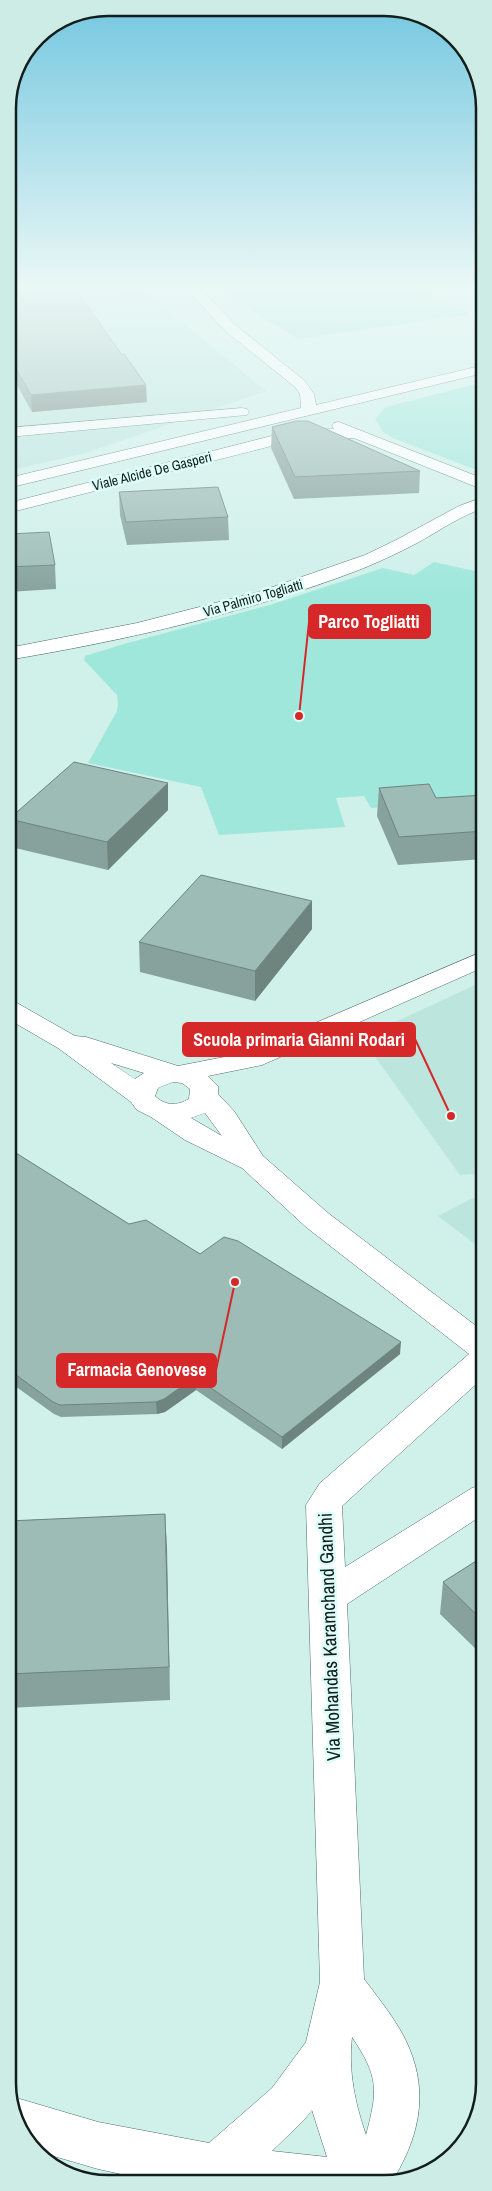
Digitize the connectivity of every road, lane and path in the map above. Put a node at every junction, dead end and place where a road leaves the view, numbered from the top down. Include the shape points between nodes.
1 (305, 391) edge
2 (351, 391) edge
3 (391, 391) edge
4 (380, 394) junction
5 (309, 410) junction
6 (114, 423) junction
7 (359, 425) junction
8 (16, 432) edge
9 (147, 449) junction
10 (16, 480) edge
11 (476, 481) edge
12 (476, 504) edge
13 (16, 506) edge
14 (16, 652) edge
15 (476, 961) edge
16 (16, 1013) edge
17 (67, 1042) junction
18 (253, 1058) junction
19 (177, 1074) junction
20 (205, 1094) junction
21 (151, 1103) junction
22 (252, 1162) junction
23 (476, 1343) edge
24 (476, 1366) edge
25 (476, 1502) edge
26 (328, 1596) junction
27 (342, 1985) junction
28 (328, 2050) junction
29 (27, 2124) edge
30 (215, 2168) junction
31 (260, 2175) edge
32 (360, 2175) edge
33 (368, 2175) edge

1 - 5 street
2 - 4 street
3 - 4 street, Viale Alcide De Gasperi
4 - 5 street, Viale Alcide De Gasperi
4 - 7 street via 374,397
5 - 6 street
5 - 7 street via 319,418
5 - 9 street, Viale Alcide De Gasperi
6 - 8 street
6 - 9 street via 132,427 146,437
7 - 11 street
7 - 13 street, Viale Alcide De Gasperi via 295,435
9 - 10 street, Viale Alcide De Gasperi
12 - 14 street, Via Palmiro Togliatti via 378,556 299,585 132,630
15 - 18 street
16 - 17 street
17 - 19 street
17 - 21 street
18 - 19 street
18 - 20 street via 229,1080
19 - 20 street via 199,1080
19 - 21 street via 153,1078 146,1083 142,1089
20 - 21 street via 193,1108 183,1112
20 - 22 street via 224,1117
21 - 22 street via 195,1134
22 - 23 street via 317,1220
24 - 26 street, Via Mohandas Karamchand Gandhi via 332,1492 324,1505
25 - 26 street
26 - 27 street, Via Mohandas Karamchand Gandhi via 331,1750
27 - 28 street, Via Mohandas Karamchand Gandhi via 330,2027
27 - 33 street, Via Mohandas Karamchand Gandhi via 384,2045 395,2073 398,2102 387,2146
28 - 30 street via 288,2104
28 - 32 street, Via Mohandas Karamchand Gandhi via 328,2086 343,2137
29 - 30 street via 57,2136 166,2161
30 - 31 street

